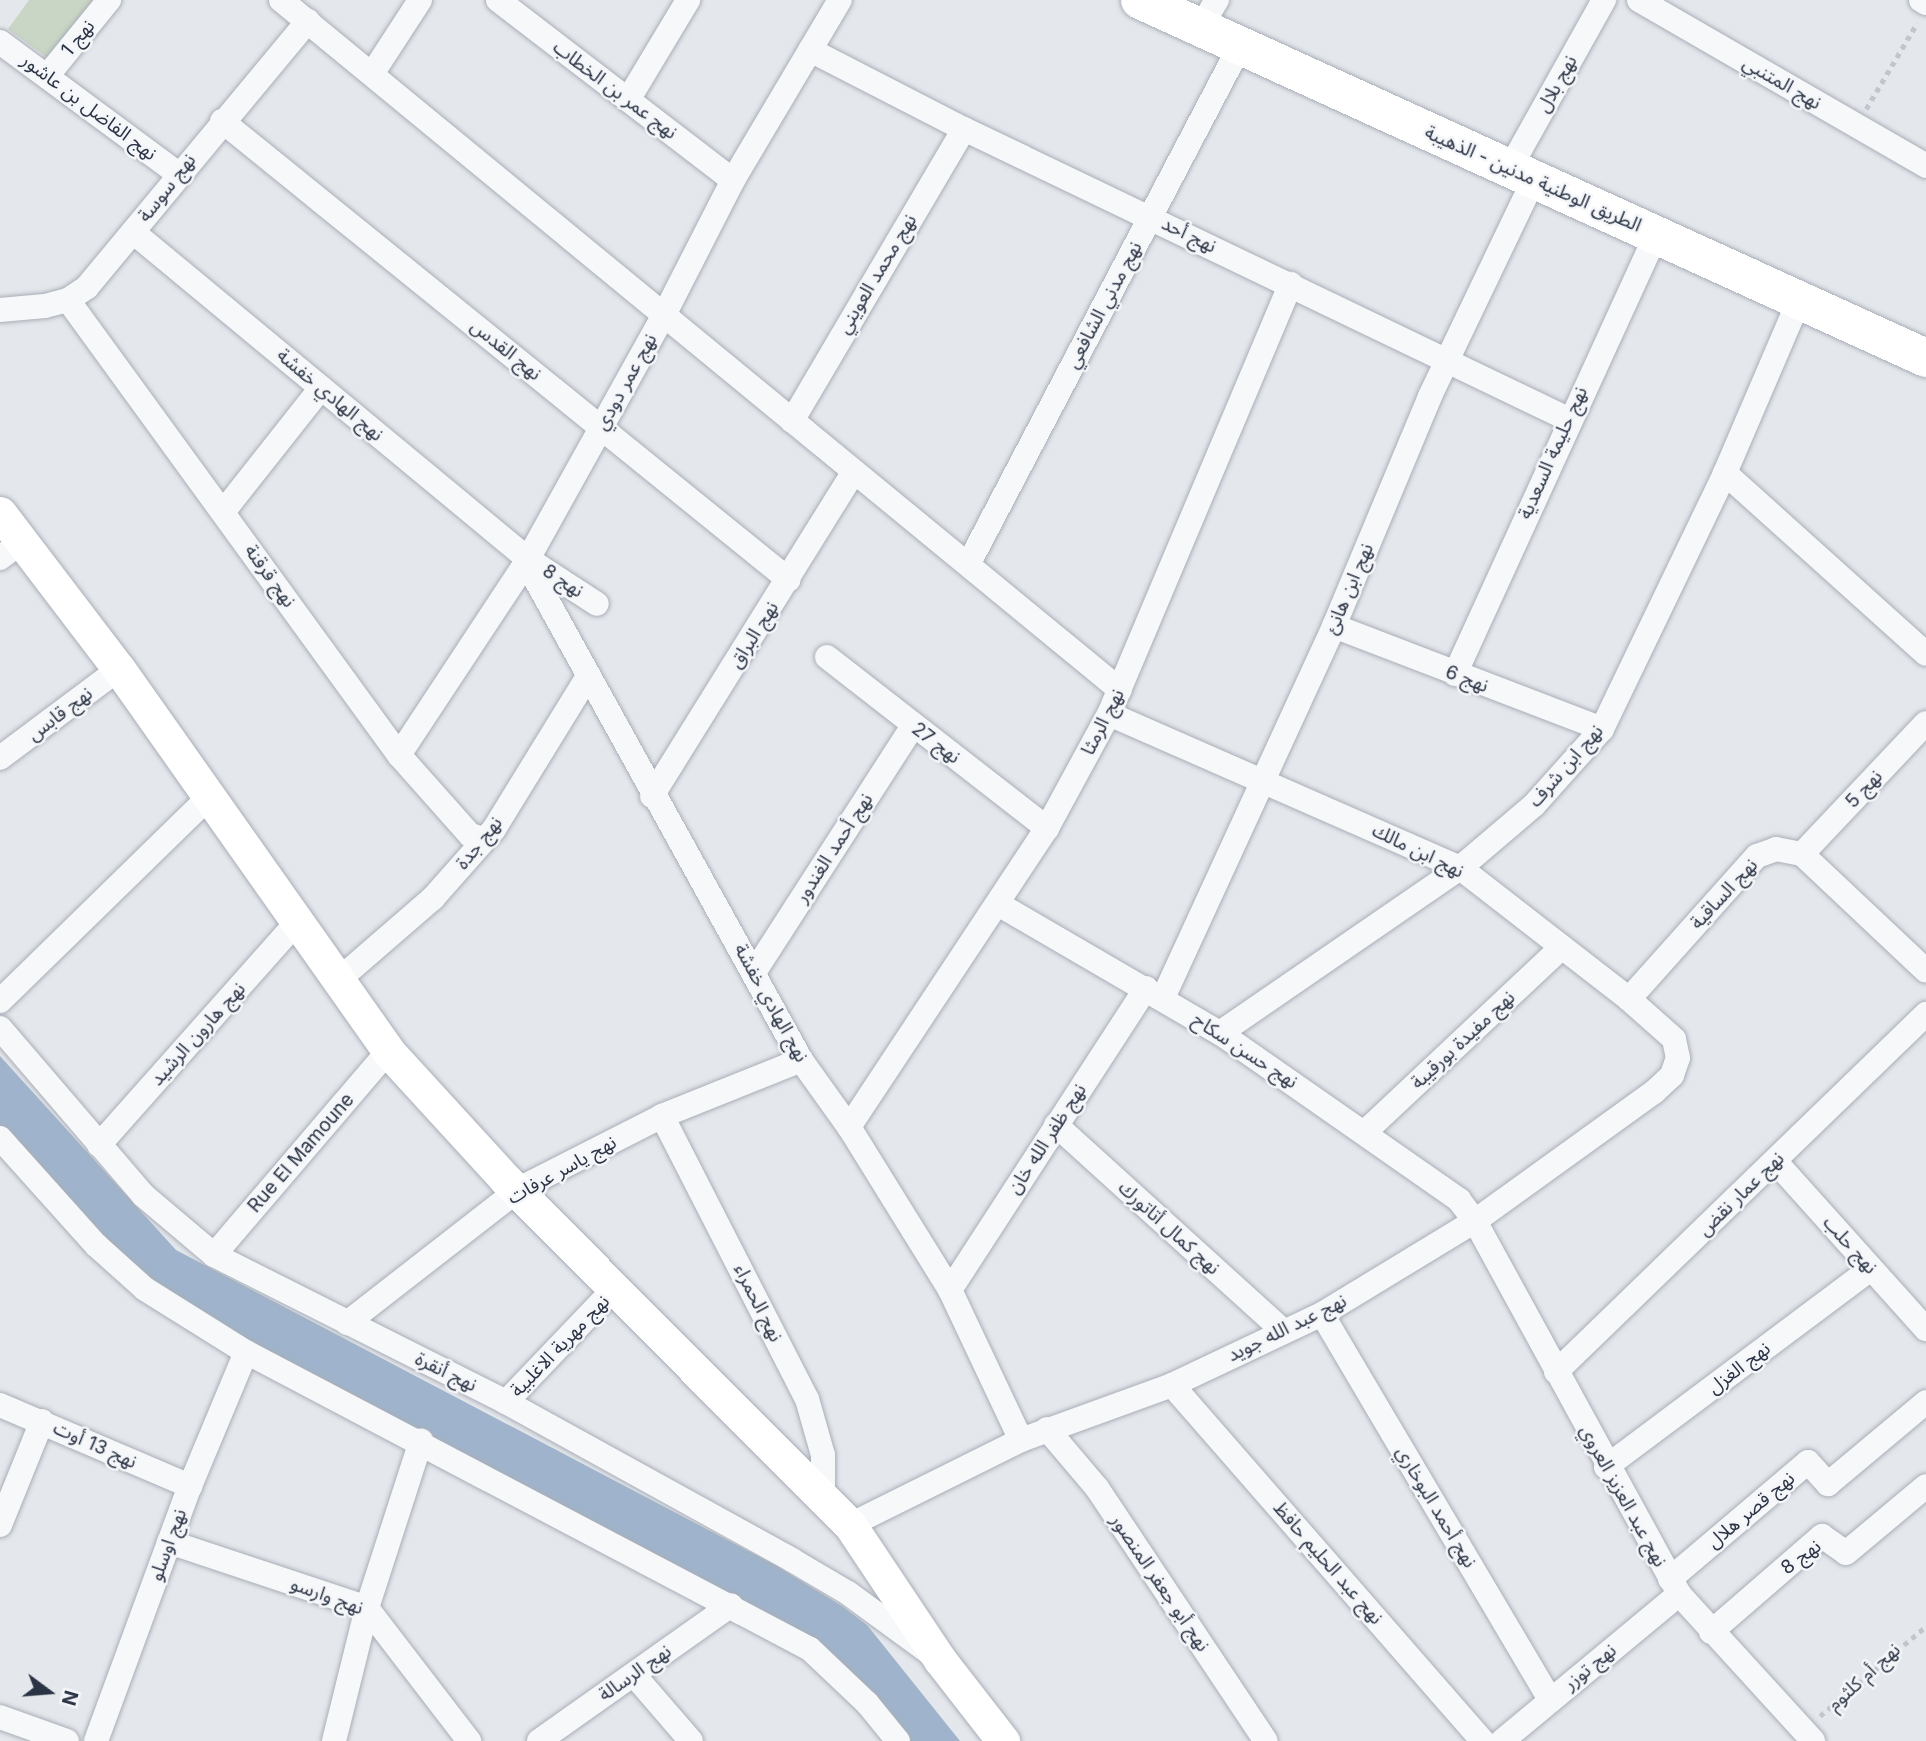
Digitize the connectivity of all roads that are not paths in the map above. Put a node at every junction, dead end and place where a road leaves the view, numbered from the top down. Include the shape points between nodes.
1 (109, 0) edge
2 (281, 0) edge
3 (420, 0) edge
4 (498, 0) edge
5 (839, 0) edge
6 (1140, 0) edge
7 (1604, 0) edge
8 (1639, 0) edge
9 (682, 2) edge
10 (1208, 14) edge
11 (308, 21) junction
12 (0, 42) edge
13 (1240, 46) junction
14 (810, 50) junction
15 (372, 74) junction
16 (48, 75) junction
17 (628, 100) junction
18 (222, 121) junction
19 (964, 129) junction
20 (1926, 166) edge
21 (177, 173) junction
22 (1522, 173) junction
23 (733, 180) junction
24 (1150, 217) junction
25 (133, 232) junction
26 (1656, 234) junction
27 (1291, 284) junction
28 (68, 299) junction
29 (1799, 300) junction
30 (0, 310) edge
31 (664, 315) junction
32 (1926, 358) edge
33 (1449, 359) junction
34 (321, 388) junction
35 (1568, 419) junction
36 (792, 421) junction
37 (601, 427) junction
38 (853, 473) junction
39 (1725, 473) junction
40 (223, 512) junction
41 (0, 513) edge
42 (11, 550) edge
43 (527, 560) junction
44 (969, 563) junction
45 (789, 580) junction
46 (597, 604) dead end
47 (1334, 626) junction
48 (1926, 654) edge
49 (827, 657) dead end
50 (119, 668) junction
51 (1455, 674) junction
52 (588, 676) junction
53 (1120, 690) junction
54 (1109, 714) junction
55 (1926, 723) edge
56 (913, 726) junction
57 (1602, 729) junction
58 (399, 755) junction
59 (0, 758) edge
60 (1264, 781) junction
61 (652, 796) junction
62 (209, 797) junction
63 (1047, 828) junction
64 (484, 839) junction
65 (1802, 854) junction
66 (1460, 868) junction
67 (998, 904) junction
68 (296, 923) junction
69 (1561, 948) junction
70 (755, 971) junction
71 (1926, 971) edge
72 (336, 982) junction
73 (1154, 993) junction
74 (1629, 999) junction
75 (0, 1001) edge
76 (1926, 1014) edge
77 (0, 1028) edge
78 (1220, 1033) junction
79 (388, 1051) junction
80 (1678, 1058) joint
81 (801, 1060) junction
82 (662, 1116) junction
83 (1056, 1125) junction
84 (849, 1126) junction
85 (1366, 1131) junction
86 (0, 1138) edge
87 (99, 1145) junction
88 (1775, 1161) junction
89 (519, 1189) junction
90 (1475, 1221) junction
91 (214, 1255) junction
92 (1871, 1269) junction
93 (613, 1290) junction
94 (950, 1290) junction
95 (1322, 1314) junction
96 (347, 1323) junction
97 (1926, 1329) edge
98 (1282, 1330) junction
99 (247, 1352) junction
100 (1556, 1372) junction
101 (1172, 1385) junction
102 (506, 1402) junction
103 (1926, 1402) edge
104 (0, 1405) edge
105 (42, 1421) junction
106 (1047, 1429) junction
107 (1021, 1440) junction
108 (421, 1441) junction
109 (1606, 1467) junction
110 (190, 1486) junction
111 (1926, 1486) edge
112 (823, 1499) junction
113 (0, 1525) edge
114 (850, 1525) junction
115 (169, 1542) junction
116 (1674, 1587) junction
117 (731, 1605) junction
118 (367, 1608) junction
119 (1711, 1632) junction
120 (940, 1660) junction
121 (634, 1675) junction
122 (1550, 1700) junction
123 (0, 1717) edge
124 (1809, 1736) edge
125 (67, 1741) edge
126 (96, 1741) edge
127 (334, 1741) edge
128 (469, 1741) edge
129 (539, 1741) edge
130 (691, 1741) edge
131 (898, 1741) edge
132 (1003, 1741) edge
133 (1266, 1741) edge
134 (1483, 1741) edge
135 (1502, 1741) edge

1 - 16 street, نهج 1
2 - 11 street
3 - 15 street
4 - 17 street, نهج عمر بن الخطاب
5 - 14 street, نهج عمر دودي
6 - 10 main road, الطريق الوطنية مدنين - الذهيبة
7 - 22 street, نهج بلال
8 - 20 street, نهج المتنبي
9 - 17 street
10 - 13 main road, الطريق الوطنية مدنين - الذهيبة
11 - 15 street
11 - 18 street, نهج سوسة
12 - 16 street, نهج الفاضل بن عاشور
13 - 22 main road, الطريق الوطنية مدنين - الذهيبة
13 - 24 street, نهج مدني الشافعي
14 - 19 street, نهج أحد
14 - 23 street, نهج عمر دودي
15 - 31 street
16 - 21 street, نهج الفاضل بن عاشور
17 - 23 street, نهج عمر بن الخطاب
18 - 21 street, نهج سوسة
18 - 37 street, نهج القدس
19 - 24 street, نهج أحد
19 - 36 street, نهج محمد العويني
21 - 25 street, نهج سوسة
22 - 26 main road, الطريق الوطنية مدنين - الذهيبة
22 - 33 street, نهج ابن هانئ
23 - 31 street, نهج عمر دودي
24 - 27 street, نهج أحد
24 - 44 street, نهج مدني الشافعي
25 - 28 street, نهج سوسة via 87,287
25 - 34 street, نهج الهادي خفشة
26 - 29 main road, الطريق الوطنية مدنين - الذهيبة
26 - 35 street, نهج حليمة السعدية
27 - 33 street, نهج أحد
27 - 53 street, نهج الرمثا
28 - 30 street, نهج سوسة
28 - 40 street, نهج قرقنة
29 - 32 main road, الطريق الوطنية مدنين - الذهيبة
29 - 39 street, نهج ابن شرف
31 - 36 street
31 - 37 street, نهج عمر دودي
33 - 35 street, نهج أحد
33 - 47 street, نهج ابن هانئ
34 - 40 street
34 - 43 street, نهج الهادي خفشة
35 - 51 street, نهج حليمة السعدية
36 - 38 street
37 - 43 street, نهج عمر دودي
37 - 45 street, نهج القدس
38 - 44 street
38 - 45 street, نهج البراق
39 - 48 street
39 - 57 street, نهج ابن شرف
40 - 58 street, نهج قرقنة
41 - 42 main road
42 - 50 main road
43 - 46 street, نهج 8
43 - 52 street, نهج الهادي خفشة
43 - 58 street, نهج عمر دودي
44 - 53 street
45 - 61 street, نهج البراق
47 - 51 street, نهج 6
47 - 60 street, نهج ابن هانئ
49 - 56 street, نهج 27
50 - 59 street, نهج قابس
50 - 62 main road
51 - 57 street, نهج 6
52 - 61 street, نهج الهادي خفشة
52 - 64 street, نهج جدة
53 - 54 street, نهج الرمثا
54 - 60 street, نهج ابن مالك
54 - 63 street, نهج الرمثا
55 - 65 street, نهج 5
56 - 63 street, نهج 27
56 - 70 street, نهج أحمد الغندور
57 - 66 street, نهج ابن شرف via 1534,805
58 - 64 street, نهج قرقنة via 470,835
60 - 66 street, نهج ابن مالك
60 - 73 street, نهج ابن هانئ
61 - 70 street, نهج الهادي خفشة
62 - 68 main road
62 - 75 street
63 - 67 street, نهج الرمثا
64 - 72 street, نهج جدة via 433,898
65 - 71 street
65 - 74 street, نهج الساقية via 1776,849 1757,856
66 - 69 street, نهج ابن مالك
66 - 78 street, نهج ابن شرف
67 - 73 street, نهج حسن سكاح
67 - 84 street, نهج الرمثا
68 - 72 main road
68 - 87 street, نهج هارون الرشيد
69 - 74 street, نهج ابن مالك
69 - 85 street, نهج مفيدة بورقيبة
70 - 81 street, نهج الهادي خفشة
72 - 79 main road
73 - 78 street, نهج حسن سكاح
73 - 83 street, نهج ظفر الله خان
74 - 80 street, نهج ابن مالك via 1674,1039
76 - 88 street, نهج عمار نقض
77 - 87 street, نهج أنقرة
78 - 85 street, نهج حسن سكاح
79 - 89 main road
79 - 91 street, Rue El Mamoune
80 - 90 street, نهج عبد الله جويد via 1672,1074 1654,1092
81 - 82 street, نهج ياسر عرفات
81 - 84 street, نهج الهادي خفشة
82 - 89 street, نهج ياسر عرفات
82 - 112 street, نهج الحمراء via 807,1399 823,1455
83 - 94 street, نهج ظفر الله خان
83 - 98 street, نهج كمال أتاتورك
84 - 94 street, نهج الهادي خفشة
85 - 90 street, نهج حسن سكاح via 1459,1200
86 - 99 street via 96,1245 135,1280
87 - 91 street, نهج أنقرة via 143,1195
88 - 92 street, نهج حلب
88 - 100 street, نهج عمار نقض
89 - 93 main road
89 - 96 street, نهج ياسر عرفات
90 - 95 street, نهج عبد الله جويد
90 - 100 street, نهج عبد العزيز العروي
91 - 96 street, نهج أنقرة
92 - 97 street, نهج حلب
92 - 109 street, نهج الغزل
93 - 102 street, نهج مهرية الاغلبية
93 - 112 main road
94 - 107 street, نهج الهادي خفشة
95 - 98 street, نهج عبد الله جويد
95 - 122 street, نهج أحمد البوخاري
96 - 102 street, نهج أنقرة
98 - 101 street, نهج عبد الله جويد
99 - 108 street
99 - 110 street, نهج اوسلو
100 - 109 street, نهج عبد العزيز العروي
101 - 106 street, نهج عبد الله جويد
101 - 134 street, نهج عبد الحليم حافظ
102 - 120 street, نهج أنقرة via 826,1580
103 - 116 street, نهج قصر هلال via 1828,1484 1808,1462
104 - 105 street, نهج 13 أوت
105 - 110 street, نهج 13 أوت
105 - 113 street
106 - 107 street, نهج عبد الله جويد
106 - 133 street, نهج أبو جعفر المنصور via 1097,1488
107 - 114 street, نهج عبد الله جويد
108 - 117 street
108 - 118 street
109 - 116 street, نهج عبد العزيز العروي
110 - 115 street, نهج اوسلو
111 - 119 street, نهج 8 via 1846,1553 1822,1536
112 - 114 main road
114 - 120 main road
115 - 118 street, نهج وارسو
115 - 126 street, نهج اوسلو
116 - 119 street, نهج عبد العزيز العروي
116 - 122 street, نهج توزر
117 - 121 street, نهج الرسالة
117 - 131 street via 810,1649 867,1703
118 - 127 street
118 - 128 street, نهج وارسو
119 - 124 street, نهج عبد العزيز العروي
120 - 132 main road
121 - 129 street, نهج الرسالة
121 - 130 street
122 - 135 street, نهج توزر
123 - 125 street

